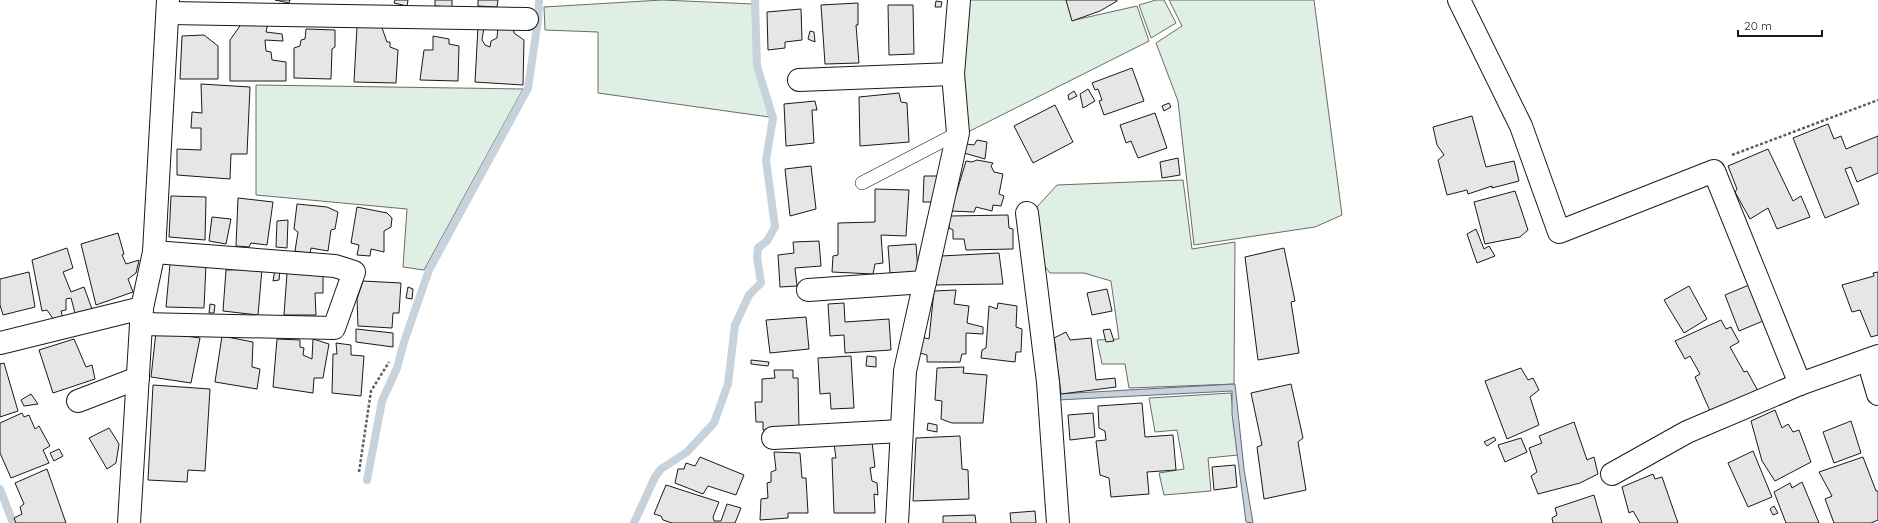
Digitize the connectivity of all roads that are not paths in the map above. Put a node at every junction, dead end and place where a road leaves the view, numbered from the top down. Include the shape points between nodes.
1 (959, 0) edge
2 (1459, 0) edge
3 (168, 7) edge
4 (527, 19) dead end
5 (953, 74) junction
6 (799, 80) dead end
7 (958, 133) junction
8 (862, 183) dead end
9 (1027, 213) dead end
10 (154, 252) junction
11 (925, 282) junction
12 (808, 290) dead end
13 (142, 316) junction
14 (0, 343) edge
15 (1873, 358) edge
16 (138, 378) junction
17 (1800, 384) junction
18 (1878, 394) edge
19 (78, 401) dead end
20 (901, 431) junction
21 (773, 438) dead end
22 (1612, 474) dead end
23 (129, 523) edge
24 (897, 523) edge
25 (1058, 523) edge

1 - 5 street
2 - 17 street via 1520,126 1559,232 1714,171
3 - 4 street
3 - 10 street
5 - 6 street
5 - 7 street
7 - 8 lane
7 - 11 street
9 - 25 street via 1048,382
10 - 13 street
10 - 13 street via 335,266 354,272 334,328
11 - 12 street
11 - 20 street via 905,371
13 - 14 street
13 - 16 street
15 - 17 street
15 - 18 street
16 - 19 street
16 - 23 street
17 - 22 street via 1687,432
20 - 21 street
20 - 24 street

